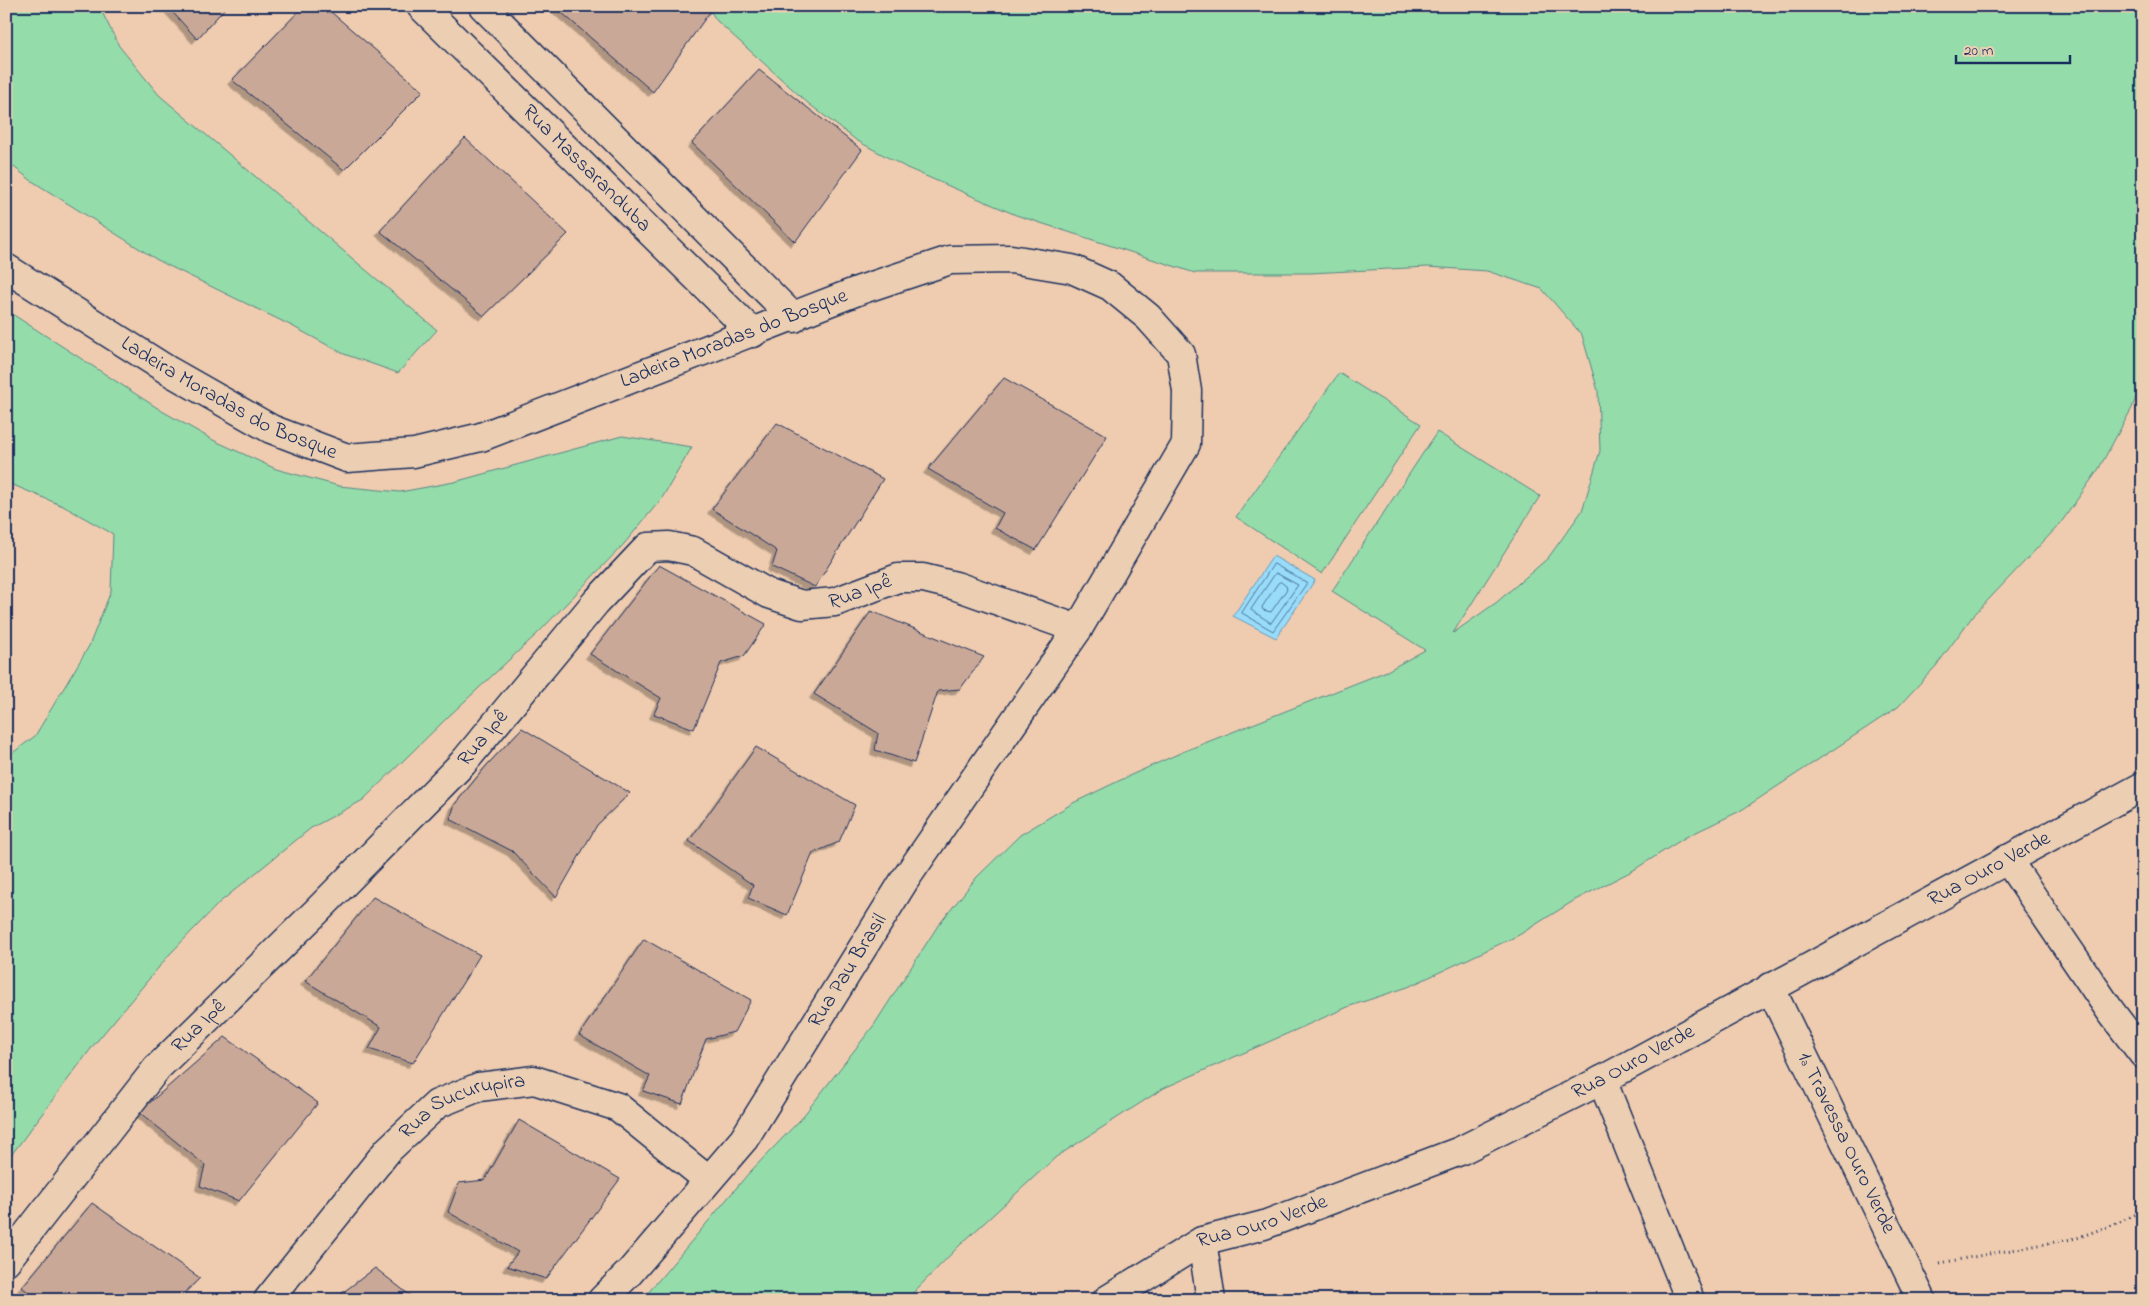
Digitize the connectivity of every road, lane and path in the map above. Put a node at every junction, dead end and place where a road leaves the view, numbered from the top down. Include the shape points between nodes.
1 (421, 6) edge
2 (483, 6) edge
3 (527, 51) junction
4 (495, 80) junction
5 (6, 268) edge
6 (794, 318) junction
7 (753, 333) junction
8 (1078, 629) junction
9 (2143, 786) edge
10 (2007, 859) junction
11 (1770, 987) junction
12 (2143, 1054) edge
13 (1602, 1080) junction
14 (708, 1180) junction
15 (2143, 1210) edge
16 (1202, 1241) junction
17 (6, 1261) edge
18 (1908, 1268) junction
19 (268, 1300) edge
20 (602, 1300) edge
21 (1107, 1300) edge
22 (1211, 1300) edge
23 (1690, 1300) edge
24 (1922, 1300) edge

1 - 4 street, Rua Massaranduba
2 - 3 street, Rua Massaranduba
3 - 4 street
3 - 6 street, Rua Massaranduba
4 - 7 street, Rua Massaranduba
5 - 7 street, Ladeira Moradas do Bosque via 169,371 271,429 347,458 414,453 481,437
6 - 7 street, Ladeira Moradas do Bosque
6 - 8 street, Ladeira Moradas do Bosque via 860,290 950,260 1011,259 1072,269 1110,286 1148,317 1181,354 1187,391 1186,444
8 - 14 street, Rua Pau Brasil via 904,881 744,1139
8 - 17 street, Rua Ipê via 956,586 923,578 898,578 835,602 802,605 769,594 693,551 668,546 648,547 596,602 463,763 157,1068
9 - 10 street, Rua Ouro Verde
10 - 11 street, Rua Ouro Verde
10 - 12 street
11 - 13 street, Rua Ouro Verde
11 - 18 street, 1ª Travessa Ouro Verde
13 - 16 street, Rua Ouro Verde via 1460,1152 1264,1226
13 - 23 street
14 - 19 street, Rua Sucurupira via 618,1107 534,1080 479,1087 437,1104 388,1150
14 - 20 street, Rua Pau Brasil
15 - 18 path via 2077,1238
16 - 21 street, Rua Ouro Verde
16 - 22 street
18 - 24 street, 1ª Travessa Ouro Verde

